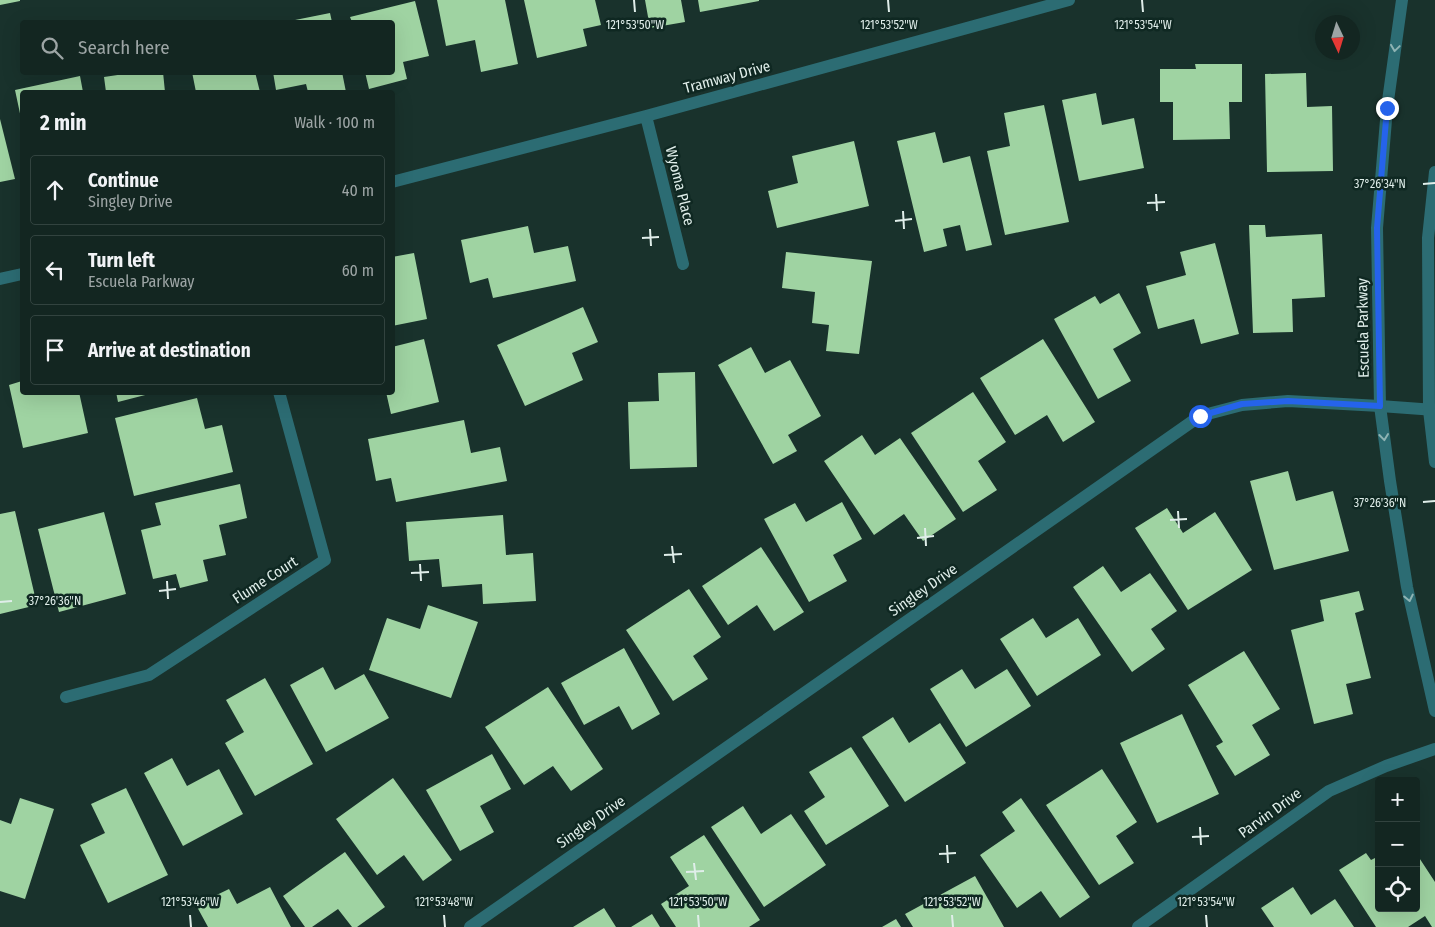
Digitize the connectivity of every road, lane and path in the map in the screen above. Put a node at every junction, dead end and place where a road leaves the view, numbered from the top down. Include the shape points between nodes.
1 (1069, 0) edge
2 (1402, 0) edge
3 (646, 116) junction
4 (1435, 172) edge
5 (395, 181) edge
6 (683, 264) dead end
7 (20, 274) edge
8 (0, 279) edge
9 (280, 395) edge
10 (1380, 406) junction
11 (1432, 410) edge
12 (1435, 462) edge
13 (66, 697) dead end
14 (1435, 711) edge
15 (1435, 749) edge
16 (470, 927) edge
17 (1138, 927) edge

1 - 3 street, Tramway Drive
2 -> 10 street, Escuela Parkway via 1387,108 1377,228
3 - 5 street, Tramway Drive
3 - 6 street, Wyoma Place
4 - 11 street via 1428,238
7 - 8 street
9 - 13 street, Flume Court via 325,560 149,675
10 - 11 street, Singley Drive
10 -> 14 street, Escuela Parkway via 1407,587
10 - 16 street, Singley Drive via 1288,401 1242,404 1200,416
11 - 12 street
15 - 17 street, Parvin Drive via 1329,791

